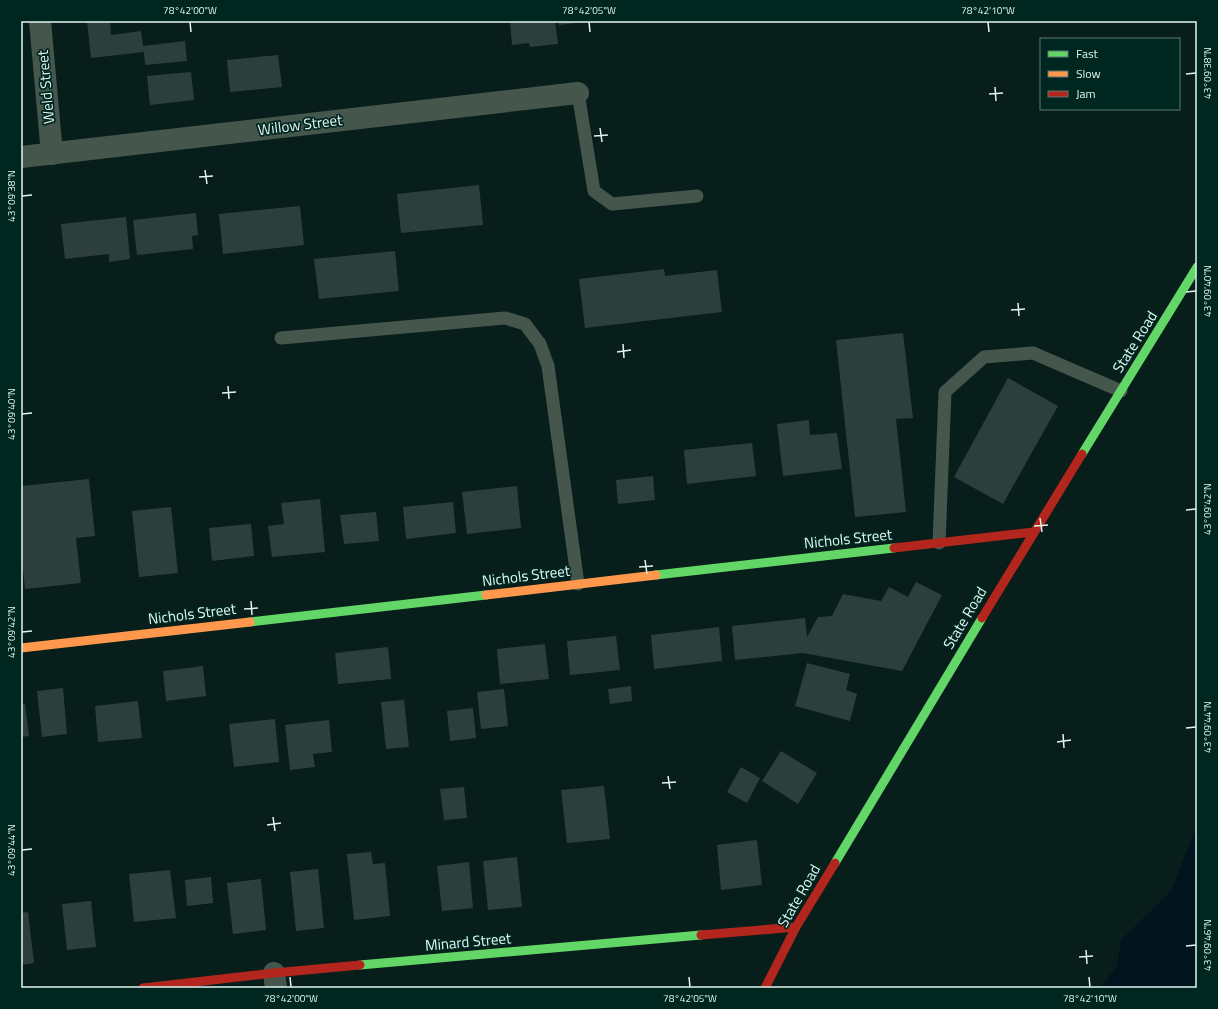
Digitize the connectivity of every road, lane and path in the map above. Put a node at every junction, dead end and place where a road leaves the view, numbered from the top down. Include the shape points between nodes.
1 (40, 21) edge
2 (578, 93) joint
3 (52, 154) junction
4 (21, 157) edge
5 (697, 196) dead end
6 (1197, 267) edge
7 (281, 338) dead end
8 (1121, 391) junction
9 (1034, 532) junction
10 (939, 543) junction
11 (578, 584) junction
12 (21, 648) edge
13 (796, 927) junction
14 (275, 981) edge
15 (143, 988) edge
16 (765, 988) edge

1 - 3 street, Weld Street
2 - 3 street, Willow Street
2 - 5 lane via 594,191 612,204
3 - 4 street, Willow Street
6 - 8 street, State Road
7 - 11 lane via 506,318 525,324 540,344 548,366
8 - 9 street, State Road
8 - 10 lane via 1033,354 984,357 945,392
9 - 10 street, Nichols Street
9 - 13 street, State Road
10 - 11 street, Nichols Street
11 - 12 street, Nichols Street
13 - 14 street, Minard Street
13 - 16 street, State Road
14 - 15 street, Minard Street

